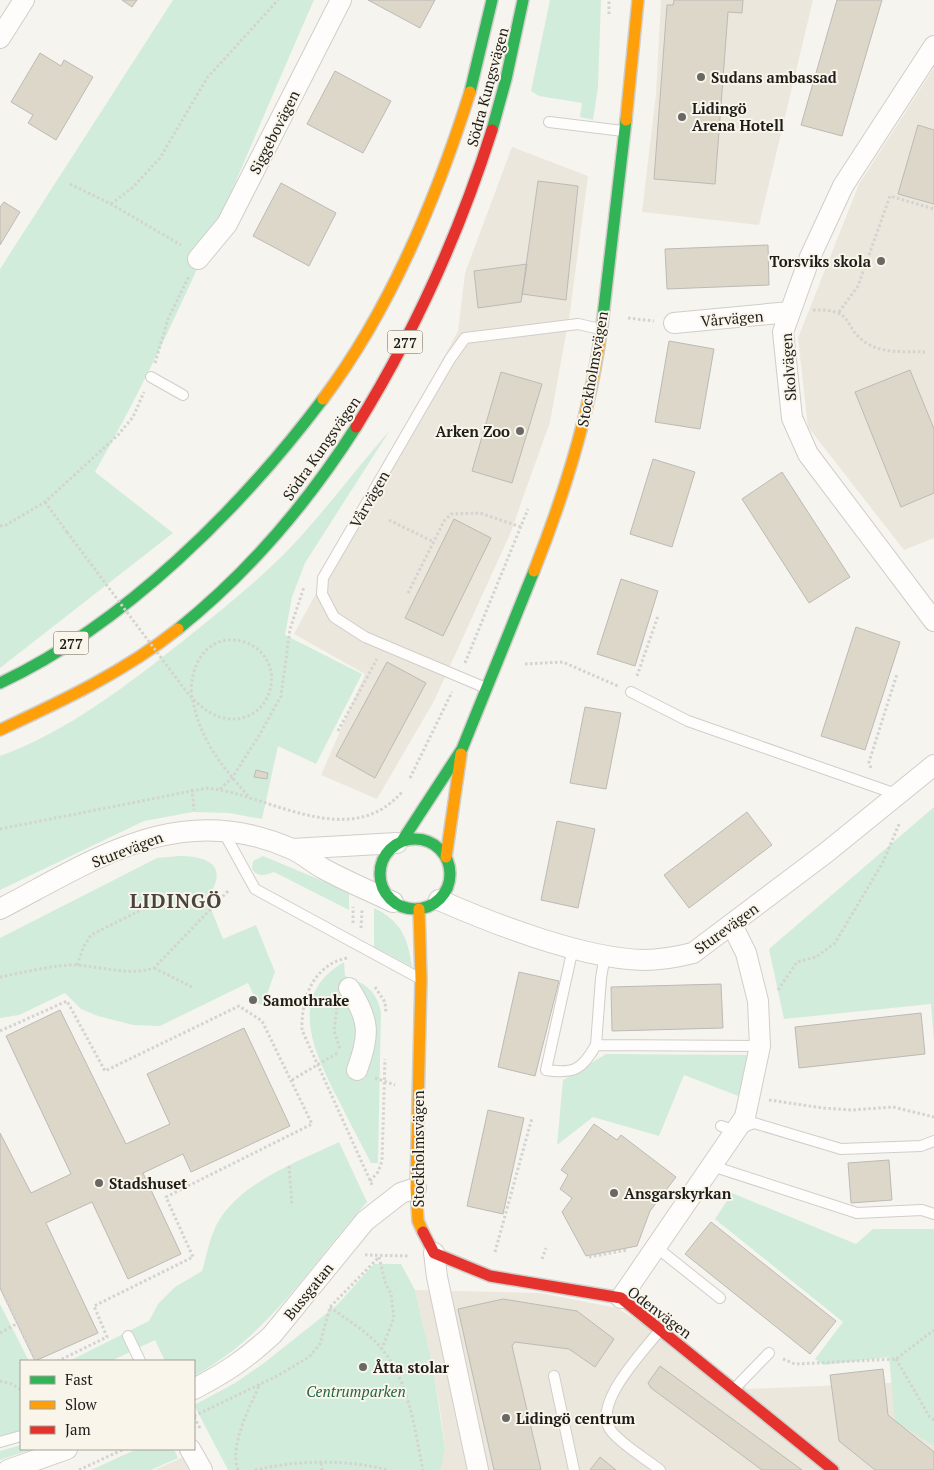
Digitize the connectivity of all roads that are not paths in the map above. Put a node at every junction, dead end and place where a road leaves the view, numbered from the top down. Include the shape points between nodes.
1 (24, 0) edge
2 (341, 0) edge
3 (492, 0) edge
4 (523, 0) edge
5 (638, 0) edge
6 (0, 38) edge
7 (934, 46) edge
8 (549, 122) dead end
9 (626, 131) junction
10 (198, 259) road end
11 (790, 312) junction
12 (674, 323) road end
13 (600, 330) junction
14 (150, 377) road end
15 (183, 395) dead end
16 (934, 621) edge
17 (0, 683) edge
18 (486, 688) junction
19 (631, 692) road end
20 (0, 730) edge
21 (462, 749) junction
22 (934, 764) edge
23 (888, 791) junction
24 (223, 830) junction
25 (400, 842) junction
26 (292, 849) junction
27 (446, 857) junction
28 (439, 900) junction
29 (393, 902) junction
30 (0, 909) edge
31 (419, 909) junction
32 (732, 925) junction
33 (573, 948) junction
34 (605, 954) junction
35 (420, 979) junction
36 (350, 988) dead end
37 (596, 1045) junction
38 (760, 1046) junction
39 (357, 1070) dead end
40 (728, 1128) junction
41 (934, 1141) edge
42 (712, 1166) junction
43 (416, 1188) junction
44 (934, 1214) edge
45 (654, 1250) junction
46 (434, 1253) junction
47 (621, 1298) junction
48 (720, 1298) dead end
49 (660, 1330) junction
50 (128, 1336) dead end
51 (769, 1353) road end
52 (140, 1360) edge
53 (554, 1376) dead end
54 (195, 1388) edge
55 (734, 1389) junction
56 (20, 1436) edge
57 (0, 1442) edge
58 (64, 1450) edge
59 (191, 1450) edge
60 (8, 1470) edge
61 (202, 1470) edge
62 (478, 1470) edge
63 (574, 1470) edge
64 (660, 1470) edge
65 (833, 1470) edge

1 - 6 street
2 - 10 street, Siggebovägen via 227,224
3 - 17 street, Södra Kungsvägen / 277 via 483,49 456,136 411,246 354,353 322,399 277,457 184,555 78,639
4 - 20 street, Södra Kungsvägen / 277 via 487,148 449,249 392,368 352,436 296,511 249,564 182,625 128,665
5 - 9 street, Stockholmsvägen
7 - 11 street, Skolvägen via 843,186 810,257
8 - 9 lane
9 - 13 street, Stockholmsvägen
11 - 12 street, Vårvägen
11 - 16 street, Skolvägen via 783,332 792,418 808,454
13 - 18 street, Stockholmsvägen via 586,414 548,536
13 - 18 lane, Vårvägen via 578,324 465,338 324,578 322,594 334,617 365,637
14 - 15 lane
18 - 21 street, Stockholmsvägen
19 - 23 lane via 688,721
21 - 25 street, Stockholmsvägen
21 - 27 street, Stockholmsvägen
22 - 23 street, Sturevägen
23 - 32 street, Sturevägen via 827,852
24 - 26 street, Sturevägen
24 - 30 street, Sturevägen via 174,831 146,838 97,859
24 - 35 lane via 255,889
25 - 26 street, Sturevägen
25 - 27 street via 420,838 440,848
25 - 29 street, Stockholmsvägen via 387,852 380,872 381,885
26 - 29 street, Sturevägen via 324,870
27 - 28 street, Stockholmsvägen via 450,879
28 - 31 street
28 - 33 street, Sturevägen
29 - 31 street via 409,909
31 - 35 street, Stockholmsvägen
32 - 34 street, Sturevägen via 693,953 645,960
32 - 38 street via 746,953 757,994
33 - 34 street, Sturevägen
33 - 37 lane via 546,1070 575,1070 587,1060
34 - 37 lane
35 - 43 street, Stockholmsvägen
36 - 39 street via 362,1010 368,1037
37 - 38 lane
38 - 40 street via 745,1117
40 - 41 lane via 754,1123 841,1148 921,1146
40 - 42 street
42 - 44 lane via 857,1213 922,1210
42 - 45 street
43 - 46 street, Stockholmsvägen via 418,1222
43 - 54 street, Bussgatan via 401,1193 365,1221 272,1335 228,1372
45 - 47 street
45 - 48 lane
46 - 47 street, Odenvägen via 490,1276
46 - 62 street, Stockholmsvägen
47 - 49 street, Odenvägen
49 - 55 street, Odenvägen
49 - 64 lane via 611,1394 605,1415 610,1430
50 - 52 lane
51 - 55 lane
53 - 63 lane
55 - 65 street, Odenvägen
56 - 57 lane
58 - 60 street
59 - 61 street

